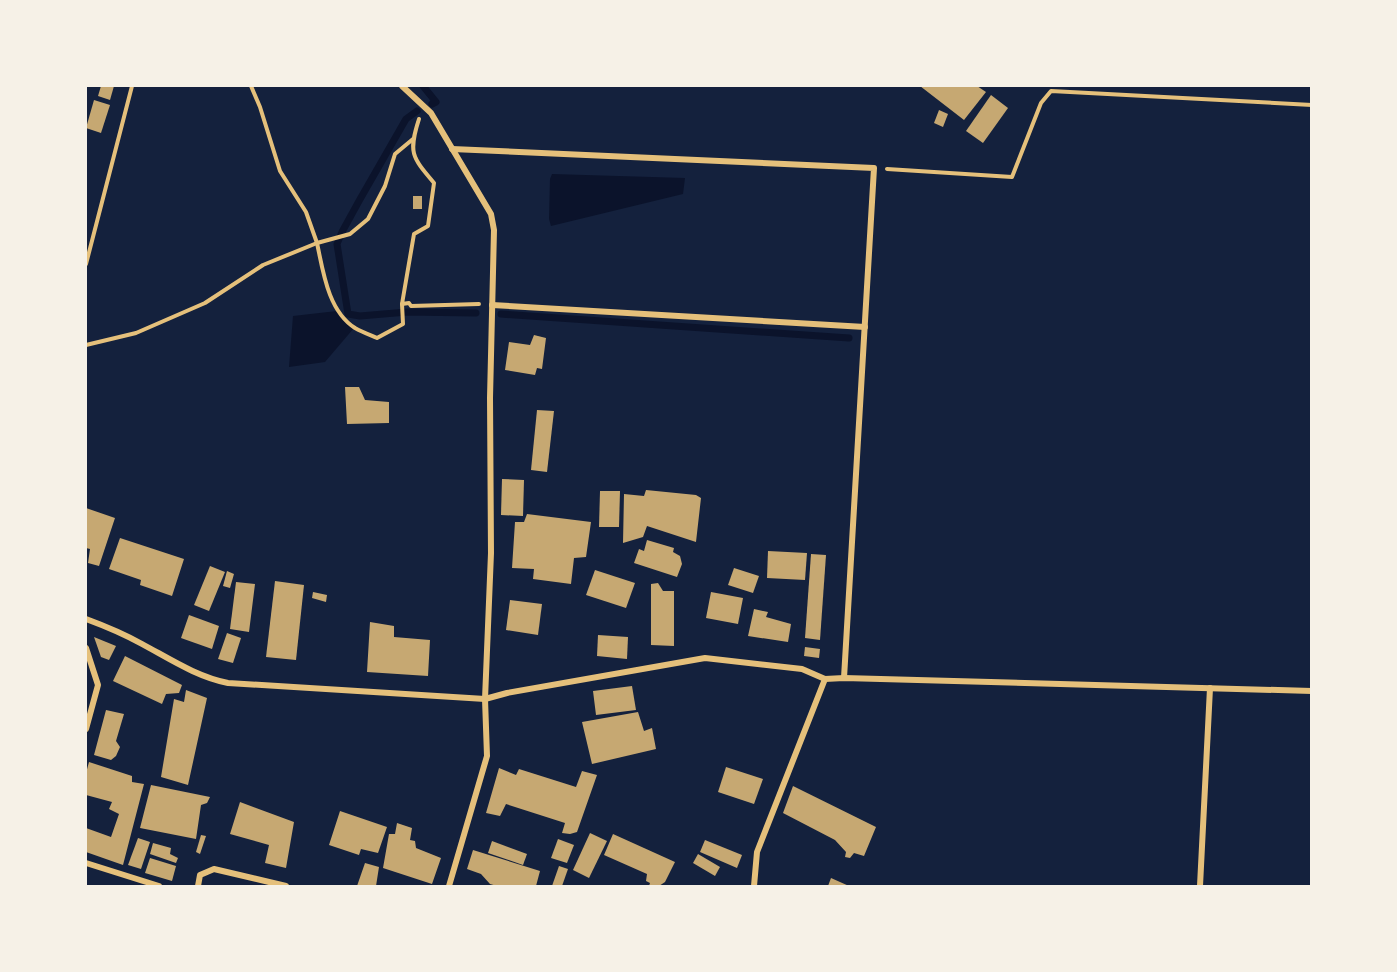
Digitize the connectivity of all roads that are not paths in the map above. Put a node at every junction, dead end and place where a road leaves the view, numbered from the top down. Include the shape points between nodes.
1 (402, 86) edge
2 (452, 149) junction
3 (492, 305) junction
4 (865, 327) junction
5 (86, 619) edge
6 (86, 648) edge
7 (844, 678) junction
8 (825, 679) junction
9 (1210, 688) junction
10 (1311, 691) edge
11 (485, 699) junction
12 (86, 729) edge
13 (86, 863) edge
14 (159, 886) edge
15 (198, 886) edge
16 (286, 886) edge
17 (449, 886) edge
18 (754, 886) edge
19 (1200, 886) edge

1 - 2 street via 424,105
2 - 3 street via 491,214
2 - 4 street via 874,168
3 - 4 street
3 - 11 street via 491,564
4 - 7 street
5 - 11 street via 116,630 211,680
6 - 12 street via 98,686
7 - 8 street
7 - 9 street
8 - 11 street via 802,669 705,658
8 - 18 street via 757,852
9 - 10 street
9 - 19 street
11 - 17 street via 487,756
13 - 14 street
15 - 16 street via 201,875 214,868

